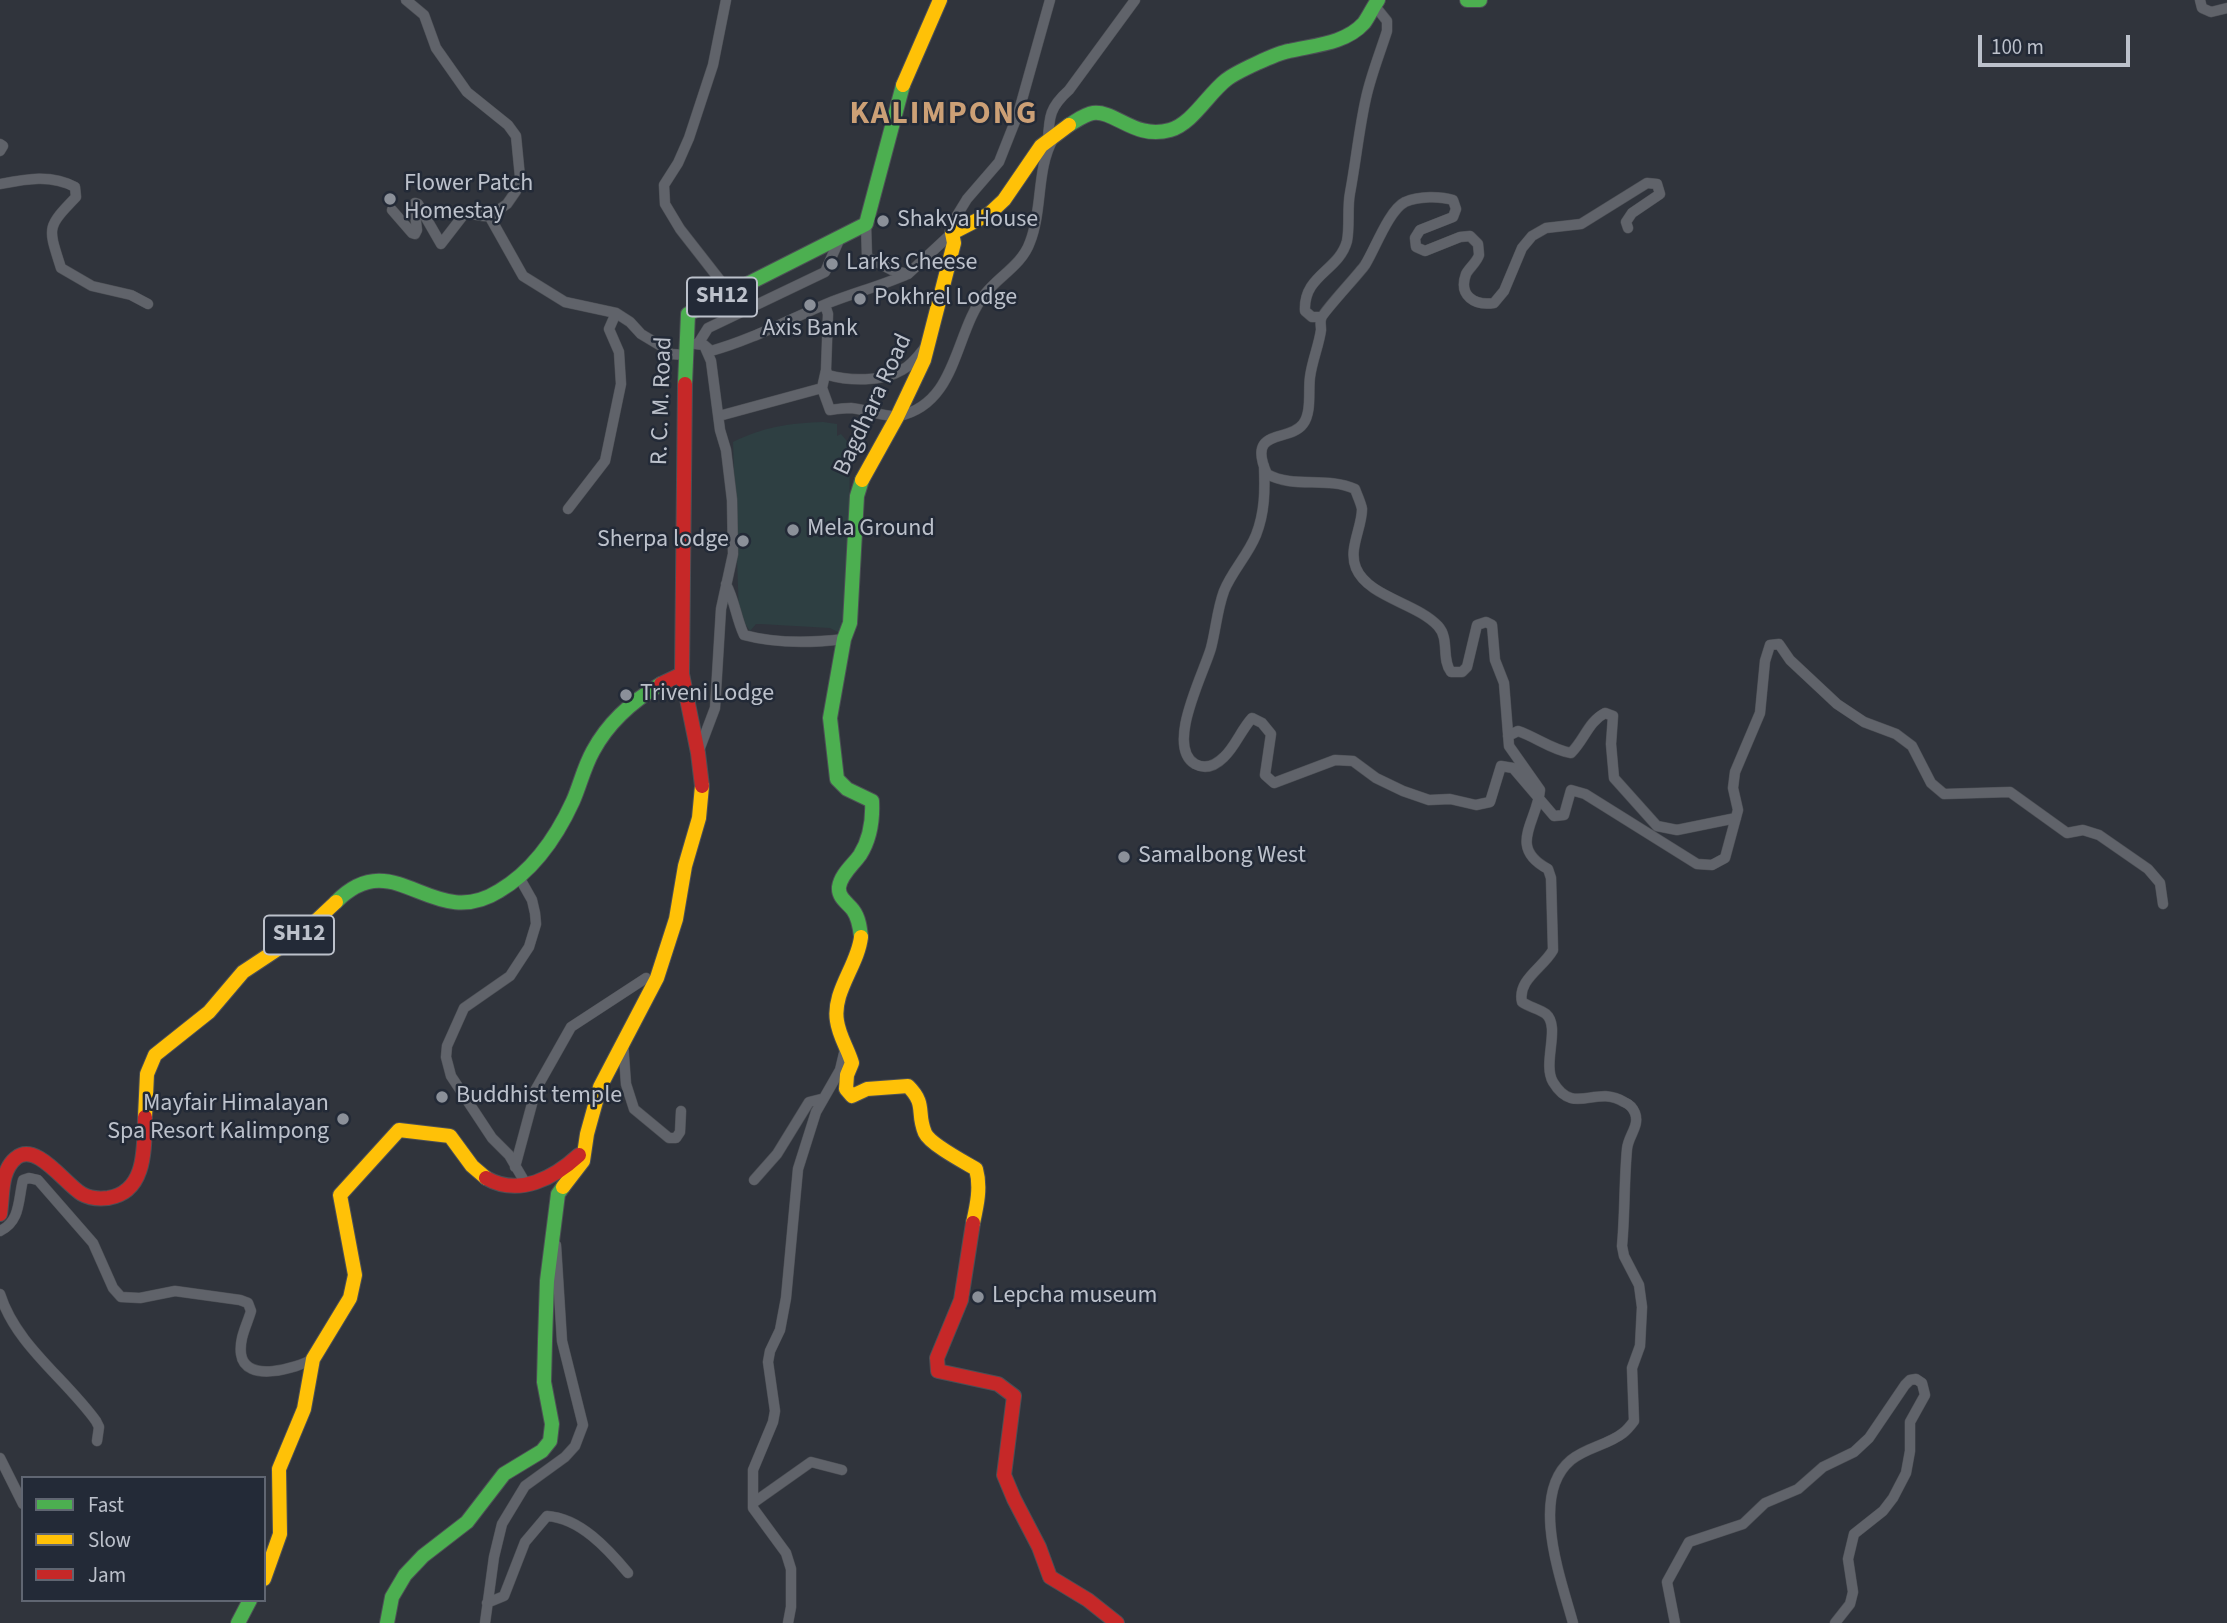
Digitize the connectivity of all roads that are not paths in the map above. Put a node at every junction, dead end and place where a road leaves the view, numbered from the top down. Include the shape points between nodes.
1 (406, 0) edge
2 (726, 0) edge
3 (940, 0) edge
4 (1051, 0) edge
5 (1135, 0) edge
6 (1467, 0) edge
7 (1480, 0) edge
8 (2200, 0) edge
9 (1377, 3) edge
10 (2227, 8) edge
11 (1051, 138) junction
12 (0, 145) edge
13 (0, 150) edge
14 (0, 184) edge
15 (392, 210) dead end
16 (492, 216) junction
17 (866, 224) junction
18 (1628, 228) dead end
19 (952, 233) junction
20 (841, 237) junction
21 (908, 274) junction
22 (730, 293) junction
23 (148, 304) dead end
24 (825, 305) junction
25 (616, 313) junction
26 (1321, 317) junction
27 (930, 340) junction
28 (694, 347) junction
29 (826, 370) junction
30 (822, 388) junction
31 (719, 416) junction
32 (897, 417) junction
33 (1264, 466) junction
34 (568, 509) dead end
35 (726, 584) junction
36 (844, 639) junction
37 (682, 674) junction
38 (1508, 736) junction
39 (698, 753) junction
40 (1539, 799) junction
41 (1736, 818) junction
42 (519, 877) junction
43 (2163, 904) dead end
44 (646, 978) dead end
45 (623, 1042) junction
46 (845, 1045) junction
47 (821, 1099) junction
48 (681, 1111) dead end
49 (586, 1145) junction
50 (516, 1167) junction
51 (754, 1180) dead end
52 (526, 1184) junction
53 (0, 1214) edge
54 (554, 1220) junction
55 (0, 1231) edge
56 (0, 1294) edge
57 (313, 1359) junction
58 (97, 1441) dead end
59 (0, 1458) edge
60 (842, 1469) dead end
61 (21, 1500) edge
62 (753, 1503) junction
63 (266, 1573) edge
64 (628, 1573) dead end
65 (249, 1602) edge
66 (487, 1603) junction
67 (239, 1623) edge
68 (387, 1623) edge
69 (485, 1623) edge
70 (788, 1623) edge
71 (1117, 1623) edge
72 (1573, 1623) edge
73 (1675, 1623) edge
74 (1835, 1623) edge

1 - 16 street via 424,15 436,48 467,92 516,136 520,177 516,191
2 - 22 street via 713,65 689,138 664,185 665,204
3 - 17 street via 899,94
4 - 19 street via 999,162 967,199
5 - 11 street via 1069,90 1055,102 1050,114
6 - 7 street
8 - 10 street via 2202,8 2211,12
9 - 11 street via 1363,24 1349,34 1325,45 1286,51 1227,79 1172,130 1152,133 1091,113
9 - 26 street via 1387,31 1366,96 1349,195 1347,240 1341,255 1309,288 1304,300 1305,311
11 - 19 street via 1030,159 1004,200 989,214
11 - 32 street via 1029,246 984,295 947,379 935,395
12 - 13 street
14 - 23 street via 38,178 75,187 76,197 54,219 51,230 61,268 92,286
15 - 16 street via 415,233 414,206 418,204 441,244 465,213
16 - 25 street via 523,276 565,302
17 - 20 street, R. C. M. Road / SH12
17 - 21 street via 867,257
18 - 26 street via 1632,213 1660,194 1657,184 1647,183 1581,224 1553,226 1532,236 1504,291 1494,303 1480,305 1464,289 1466,275 1479,255 1478,244 1470,236 1425,251 1416,247 1420,230 1453,217 1453,200 1405,202 1395,211 1366,264
19 - 21 street
19 - 27 street, Bagdhara Road via 954,243
20 - 22 street, R. C. M. Road / SH12
20 - 28 street via 825,272 708,328
21 - 24 street
22 - 28 street, R. C. M. Road / SH12 via 688,314
24 - 28 street via 725,347 711,351
24 - 29 street
25 - 28 street via 670,354
25 - 34 street via 609,329 619,352 621,384 605,461
26 - 33 street via 1304,424 1264,444
27 - 29 street via 913,363 893,374 844,379 828,375
27 - 32 street, Bagdhara Road
28 - 31 street via 711,360
28 - 37 street, R. C. M. Road / SH12 via 684,398
29 - 30 street
30 - 31 street
30 - 32 street via 830,410 852,408
31 - 35 street via 732,500 733,554
32 - 36 street, Bagdhara Road via 863,476 857,496 853,592
33 - 38 street via 1267,474 1278,480 1335,483 1355,489 1362,508 1354,566 1371,586 1440,628 1451,672 1467,667 1477,625 1492,625 1504,683
33 - 40 street via 1263,512 1256,537 1225,590 1212,646 1191,699 1184,747 1189,759 1198,766 1212,766 1227,755 1252,718 1271,734 1265,775 1274,783 1335,760 1353,761 1403,791 1429,800 1476,805 1490,802 1501,766 1513,768
35 - 36 street via 744,635 785,641
35 - 39 street via 715,708
36 - 46 street, Bagdhara Road via 830,718 837,779 872,801 873,820 862,851 839,888 855,912 862,934 835,1017
37 - 39 street, R. C. M. Road
37 - 42 street, SH12 via 652,688 601,737 559,829
38 - 40 street via 1509,746 1540,790
38 - 41 street via 1518,731 1557,751 1571,752 1592,719 1605,712 1613,716 1614,778 1657,826 1677,831
39 - 45 street, R. C. M. Road via 703,794 676,919 657,978
40 - 41 street via 1553,816 1564,815 1571,790 1586,794 1697,864 1712,865 1725,858
40 - 72 street via 1527,831 1528,852 1551,878 1553,950 1523,984 1522,1002 1546,1014 1550,1021 1548,1067 1567,1098 1615,1096 1636,1115 1627,1145 1622,1246 1639,1284 1642,1307 1640,1346 1632,1368 1634,1421 1623,1433 1585,1450 1559,1472 1550,1504 1551,1541
41 - 43 street via 1735,772 1760,713 1770,645 1779,644 1837,704 1912,746 1931,783 1944,794 2010,792 2067,833 2082,830 2099,835 2148,869 2160,883
42 - 50 street via 535,913 529,947 510,976 464,1008 446,1057 456,1084
42 - 53 street, SH12 via 487,898 459,905 383,880 369,881 346,893 303,933 250,967 210,1011 156,1053 147,1074 144,1159 126,1190 90,1198 40,1156 28,1154 9,1165
44 - 50 street via 571,1027 536,1089
45 - 48 street via 626,1084 634,1110 669,1138 680,1132
45 - 49 street, R. C. M. Road via 600,1087
46 - 47 street via 840,1070
46 - 71 street via 852,1063 846,1089 852,1096 867,1089 908,1086 919,1097 925,1134 976,1170 978,1202 966,1278 937,1357 938,1371 991,1382 1008,1388 1014,1396 1004,1475 1014,1499 1051,1577
47 - 51 street via 809,1102 778,1154
47 - 62 street via 795,1181 786,1298 768,1362 775,1411 753,1470
49 - 52 street via 563,1171 546,1181
49 - 54 street, R. C. M. Road via 583,1161 558,1194
50 - 52 street
52 - 57 street via 507,1187 481,1175 450,1136 399,1130 340,1195 355,1275 350,1298
54 - 66 street via 562,1341 583,1424 575,1446 525,1486 502,1524
54 - 68 street, R. C. M. Road via 544,1368 550,1441 504,1474 467,1521 405,1575 392,1597
55 - 57 street via 15,1216 23,1180 38,1180 93,1242 121,1297 175,1291 240,1300 248,1303 251,1311 242,1338 245,1365 263,1371 284,1370
56 - 58 street via 21,1336 96,1420
57 - 63 street via 304,1409 279,1469 280,1534
59 - 61 street
60 - 62 street via 811,1462
62 - 70 street via 786,1553 791,1569
64 - 66 street via 606,1547 561,1517 547,1516 525,1542 504,1596
65 - 67 street
66 - 69 street
73 - 74 street via 1667,1582 1689,1542 1743,1524 1765,1503 1798,1489 1823,1467 1854,1451 1869,1438 1905,1385 1916,1379 1922,1382 1925,1395 1910,1422 1906,1474 1883,1511 1854,1534 1848,1559 1853,1592

